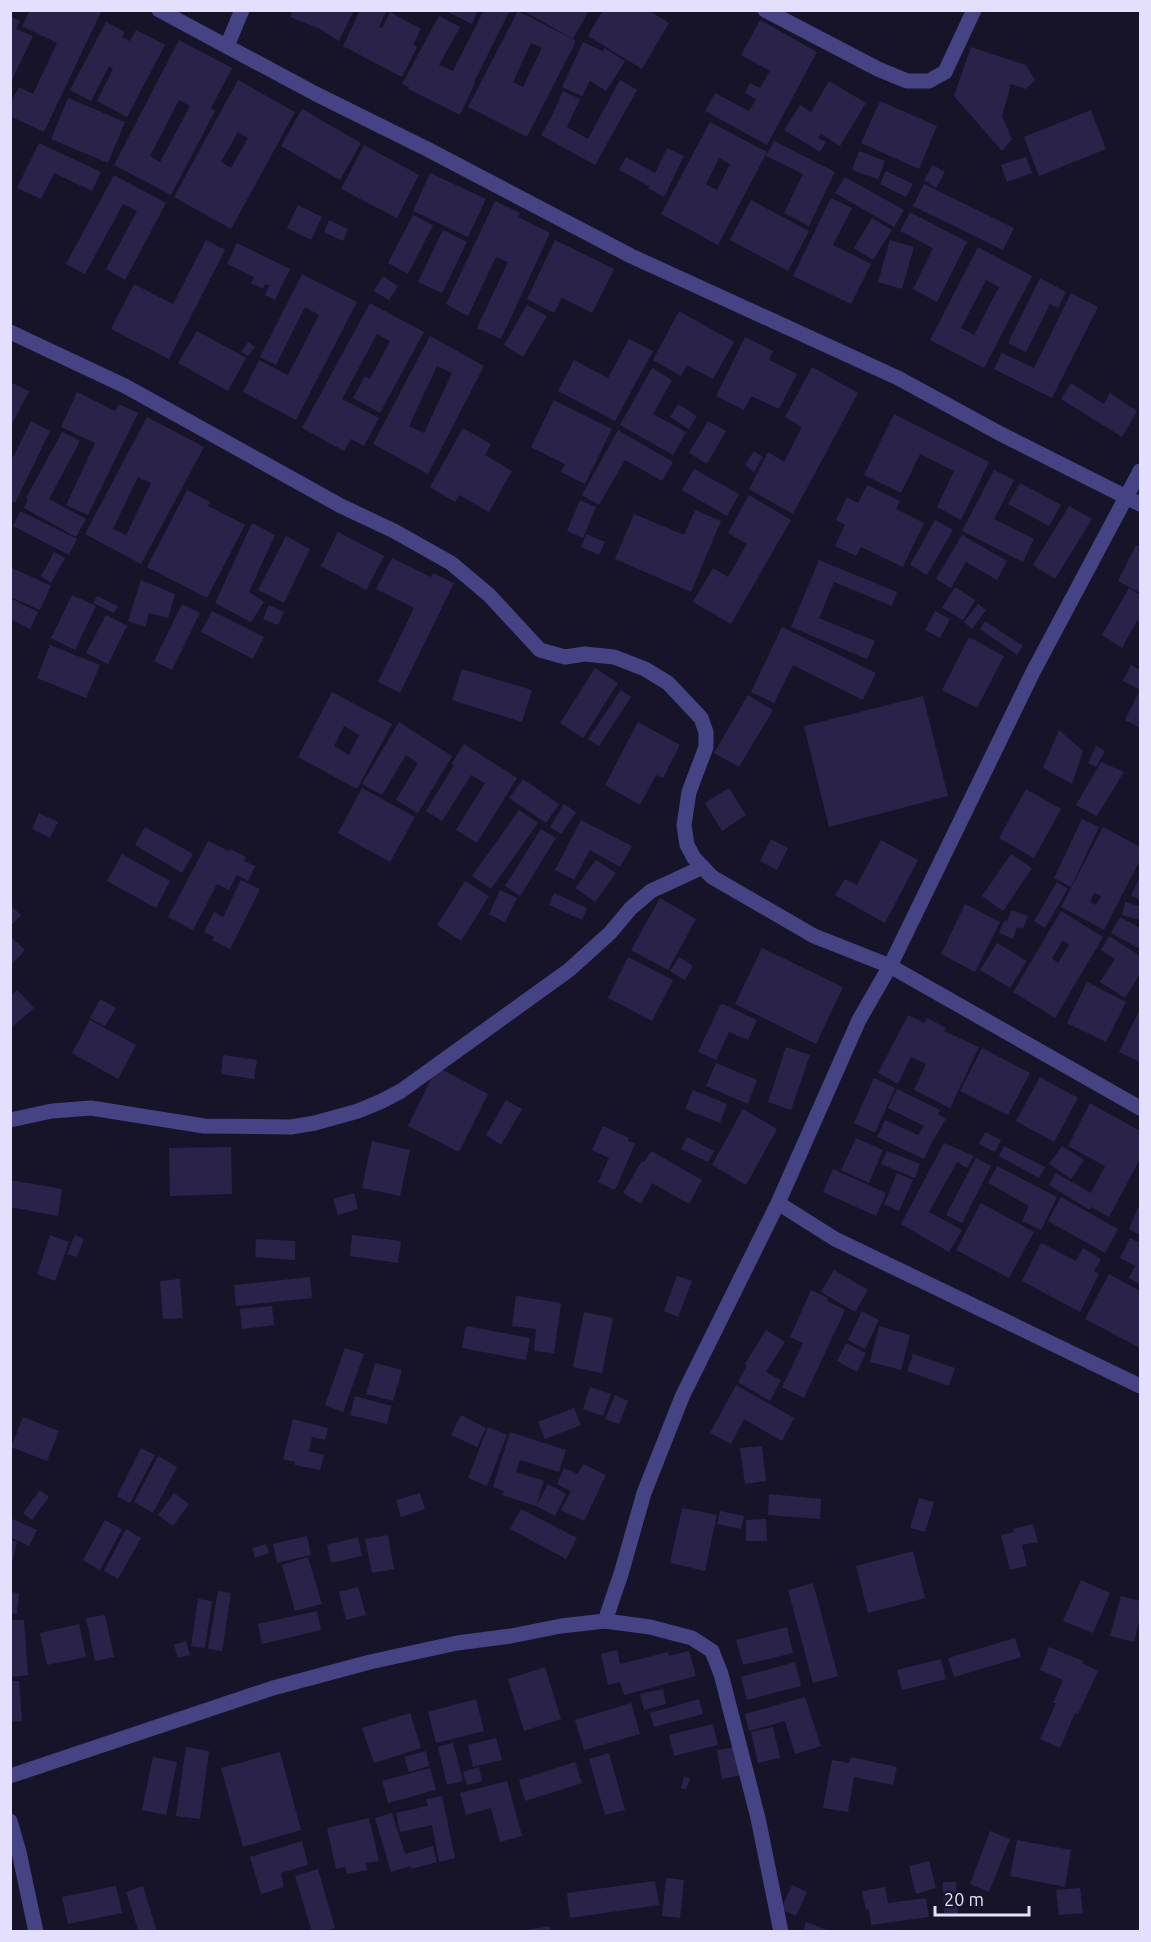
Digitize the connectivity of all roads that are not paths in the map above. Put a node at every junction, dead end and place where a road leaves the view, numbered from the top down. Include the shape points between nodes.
1 (159, 10) edge
2 (242, 10) edge
3 (765, 10) edge
4 (974, 10) edge
5 (227, 46) junction
6 (10, 332) edge
7 (1140, 471) edge
8 (1134, 500) edge
9 (703, 867) junction
10 (890, 966) junction
11 (1140, 1108) edge
12 (10, 1120) edge
13 (778, 1203) junction
14 (1140, 1386) edge
15 (605, 1621) junction
16 (10, 1776) edge
17 (10, 1821) edge
18 (36, 1932) edge
19 (782, 1932) edge

1 - 5 street
2 - 5 street
3 - 4 street via 907,81 929,81 945,72
5 - 8 street via 631,256 898,378
6 - 9 street via 125,386 451,563 489,595 540,650 565,657 614,657 668,683 701,718 706,732 706,747 689,792 684,825 687,845
7 - 8 street
8 - 10 street via 1033,672
9 - 10 street via 712,877 814,936
9 - 12 street via 651,891 554,981 400,1091 358,1111 291,1127 204,1126 91,1108
10 - 11 street
10 - 13 street via 859,1020
13 - 14 street via 835,1239
13 - 15 street via 682,1397 644,1493
15 - 16 street via 457,1643 370,1662 273,1688
15 - 19 street via 692,1638 712,1651 758,1818
17 - 18 street

